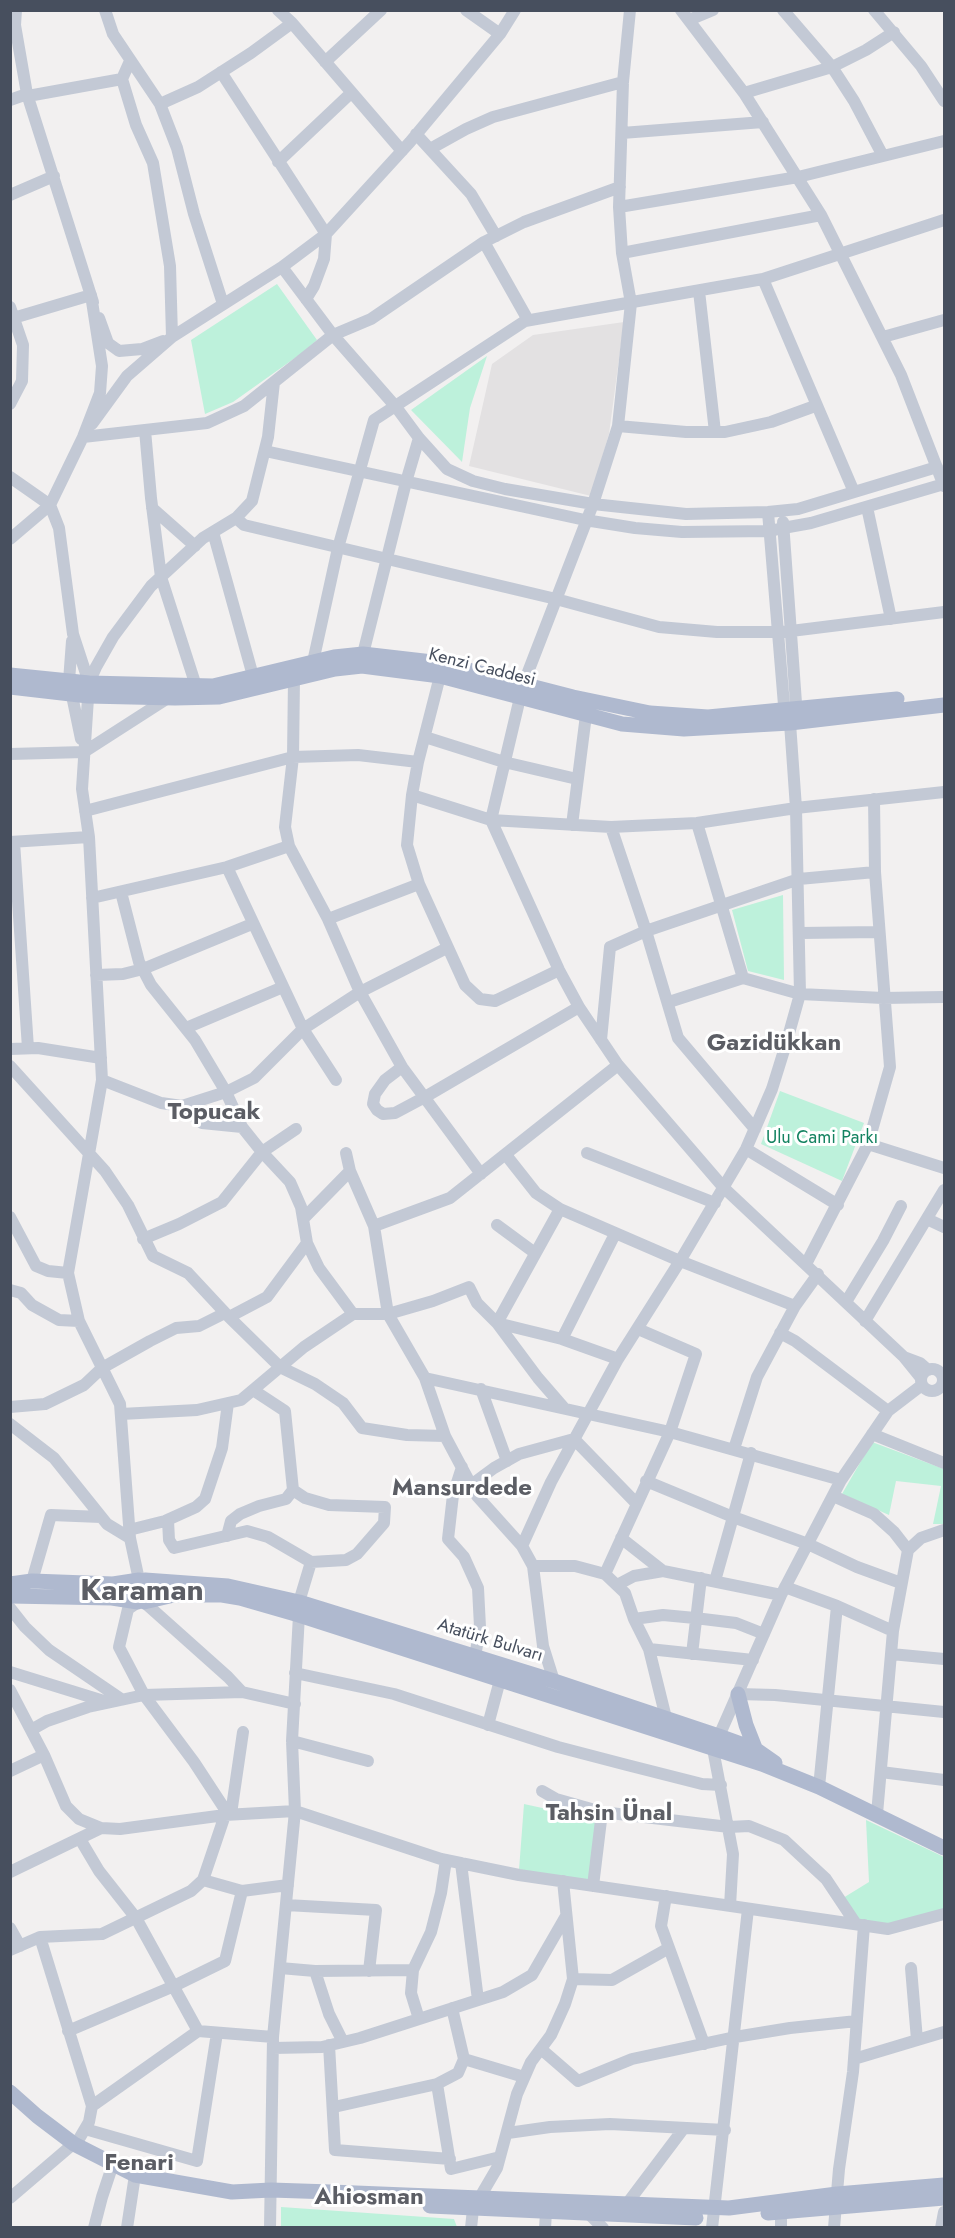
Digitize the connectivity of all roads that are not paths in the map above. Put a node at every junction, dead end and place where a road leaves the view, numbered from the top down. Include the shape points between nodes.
1 (16, 10) edge
2 (105, 10) edge
3 (278, 10) edge
4 (381, 10) edge
5 (466, 10) edge
6 (515, 10) edge
7 (630, 10) edge
8 (713, 10) edge
9 (783, 10) edge
10 (874, 10) edge
11 (685, 15) edge
12 (292, 23) junction
13 (894, 32) junction
14 (500, 34) junction
15 (130, 61) junction
16 (325, 62) junction
17 (832, 67) junction
18 (221, 72) junction
19 (122, 78) junction
20 (623, 82) junction
21 (351, 93) junction
22 (744, 93) junction
23 (28, 95) junction
24 (10, 100) edge
25 (945, 101) edge
26 (160, 104) junction
27 (763, 122) junction
28 (622, 133) junction
29 (416, 134) junction
30 (945, 141) edge
31 (430, 149) junction
32 (402, 151) junction
33 (883, 156) junction
34 (278, 162) junction
35 (54, 176) junction
36 (798, 177) junction
37 (620, 186) junction
38 (10, 195) edge
39 (619, 207) junction
40 (821, 215) junction
41 (945, 220) edge
42 (326, 234) junction
43 (496, 236) junction
44 (484, 242) junction
45 (622, 253) junction
46 (841, 253) junction
47 (282, 267) junction
48 (763, 279) junction
49 (699, 291) junction
50 (91, 295) junction
51 (306, 299) junction
52 (223, 304) junction
53 (631, 304) junction
54 (12, 314) edge
55 (528, 320) junction
56 (945, 320) edge
57 (333, 335) junction
58 (172, 337) junction
59 (883, 337) junction
60 (119, 351) junction
61 (102, 366) junction
62 (127, 376) junction
63 (274, 382) junction
64 (10, 404) edge
65 (816, 406) junction
66 (396, 407) junction
67 (618, 426) junction
68 (146, 430) junction
69 (715, 432) junction
70 (83, 437) junction
71 (419, 438) junction
72 (265, 452) junction
73 (357, 472) junction
74 (10, 477) edge
75 (942, 477) edge
76 (406, 482) junction
77 (854, 492) junction
78 (593, 504) junction
79 (50, 505) junction
80 (867, 507) junction
81 (152, 508) junction
82 (782, 511) junction
83 (768, 512) junction
84 (236, 518) junction
85 (585, 520) junction
86 (783, 528) junction
87 (770, 531) junction
88 (213, 532) junction
89 (10, 539) edge
90 (195, 546) junction
91 (338, 548) junction
92 (387, 559) junction
93 (161, 577) junction
94 (556, 599) junction
95 (945, 612) edge
96 (891, 619) junction
97 (784, 632) junction
98 (73, 634) junction
99 (363, 654) junction
100 (313, 662) junction
101 (10, 675) edge
102 (253, 676) junction
103 (440, 676) junction
104 (294, 679) junction
105 (196, 686) junction
106 (10, 687) edge
107 (70, 687) junction
108 (89, 689) junction
109 (522, 691) junction
110 (945, 694) edge
111 (168, 698) junction
112 (945, 705) edge
113 (586, 715) junction
114 (790, 717) junction
115 (425, 737) junction
116 (84, 752) junction
117 (10, 754) edge
118 (293, 757) junction
119 (418, 762) junction
120 (504, 762) junction
121 (577, 779) junction
122 (945, 792) edge
123 (412, 795) junction
124 (874, 799) junction
125 (796, 808) junction
126 (85, 811) junction
127 (491, 820) junction
128 (697, 823) junction
129 (572, 825) junction
130 (611, 827) junction
131 (89, 837) junction
132 (12, 842) edge
133 (289, 846) junction
134 (226, 867) junction
135 (875, 872) junction
136 (799, 879) junction
137 (419, 884) junction
138 (120, 892) junction
139 (92, 898) junction
140 (722, 905) junction
141 (328, 919) junction
142 (252, 924) junction
143 (646, 931) junction
144 (879, 932) junction
145 (800, 933) junction
146 (447, 948) junction
147 (143, 969) junction
148 (559, 970) junction
149 (96, 975) junction
150 (743, 978) junction
151 (283, 987) junction
152 (360, 992) junction
153 (800, 993) junction
154 (945, 997) edge
155 (883, 998) junction
156 (669, 1002) junction
157 (579, 1007) junction
158 (186, 1028) junction
159 (303, 1029) junction
160 (601, 1040) junction
161 (28, 1048) junction
162 (10, 1049) edge
163 (101, 1058) junction
164 (618, 1065) junction
165 (10, 1066) edge
166 (402, 1067) junction
167 (102, 1080) junction
168 (336, 1080) dead end
169 (226, 1092) junction
170 (425, 1097) junction
171 (182, 1106) junction
172 (242, 1127) junction
173 (296, 1129) dead end
174 (755, 1129) junction
175 (868, 1144) junction
176 (746, 1149) junction
177 (262, 1152) junction
178 (346, 1153) dead end
179 (587, 1153) dead end
180 (89, 1155) junction
181 (506, 1155) junction
182 (945, 1168) edge
183 (350, 1171) junction
184 (481, 1174) junction
185 (724, 1188) junction
186 (945, 1190) edge
187 (715, 1203) junction
188 (838, 1205) junction
189 (902, 1206) dead end
190 (560, 1209) junction
191 (10, 1217) edge
192 (303, 1218) junction
193 (927, 1219) junction
194 (497, 1225) dead end
195 (374, 1226) junction
196 (945, 1227) edge
197 (615, 1234) junction
198 (143, 1239) junction
199 (307, 1243) junction
200 (535, 1253) junction
201 (680, 1261) junction
202 (806, 1264) junction
203 (68, 1273) junction
204 (818, 1274) junction
205 (10, 1290) edge
206 (846, 1302) junction
207 (795, 1306) junction
208 (353, 1314) junction
209 (388, 1314) junction
210 (227, 1315) junction
211 (865, 1321) junction
212 (79, 1322) junction
213 (496, 1323) junction
214 (638, 1329) junction
215 (780, 1333) junction
216 (562, 1339) junction
217 (618, 1359) junction
218 (280, 1367) junction
219 (102, 1368) junction
220 (943, 1377) edge
221 (425, 1378) junction
222 (924, 1378) junction
223 (481, 1389) junction
224 (253, 1390) junction
225 (228, 1403) junction
226 (10, 1407) edge
227 (564, 1408) junction
228 (888, 1410) junction
229 (588, 1413) junction
230 (121, 1414) junction
231 (10, 1424) edge
232 (670, 1432) junction
233 (872, 1434) junction
234 (445, 1436) junction
235 (574, 1439) junction
236 (734, 1449) junction
237 (751, 1453) junction
238 (507, 1461) junction
239 (945, 1463) edge
240 (462, 1467) junction
241 (841, 1480) junction
242 (646, 1481) junction
243 (471, 1485) junction
244 (293, 1490) junction
245 (833, 1496) junction
246 (637, 1503) junction
247 (101, 1517) junction
248 (733, 1517) junction
249 (168, 1520) junction
250 (945, 1530) edge
251 (130, 1534) junction
252 (227, 1536) junction
253 (621, 1538) junction
254 (808, 1544) junction
255 (522, 1546) junction
256 (908, 1550) junction
257 (311, 1562) junction
258 (533, 1566) junction
259 (663, 1571) junction
260 (605, 1574) junction
261 (701, 1578) junction
262 (32, 1581) junction
263 (715, 1581) junction
264 (901, 1583) junction
265 (10, 1584) edge
266 (617, 1585) junction
267 (147, 1591) junction
268 (783, 1591) junction
269 (10, 1596) edge
270 (837, 1606) junction
271 (10, 1608) edge
272 (299, 1609) junction
273 (696, 1618) junction
274 (634, 1619) junction
275 (893, 1630) junction
276 (764, 1634) junction
277 (649, 1649) junction
278 (692, 1653) junction
279 (891, 1654) junction
280 (475, 1657) junction
281 (945, 1659) edge
282 (753, 1660) junction
283 (10, 1672) edge
284 (296, 1673) junction
285 (500, 1680) junction
286 (554, 1681) junction
287 (10, 1690) edge
288 (242, 1692) junction
289 (738, 1694) junction
290 (144, 1695) junction
291 (121, 1699) junction
292 (826, 1700) junction
293 (108, 1702) junction
294 (295, 1704) junction
295 (888, 1706) junction
296 (945, 1712) edge
297 (666, 1718) junction
298 (488, 1725) junction
299 (31, 1730) junction
300 (243, 1732) dead end
301 (292, 1741) junction
302 (716, 1742) junction
303 (755, 1749) junction
304 (44, 1755) junction
305 (368, 1761) dead end
306 (762, 1764) junction
307 (10, 1771) edge
308 (881, 1772) junction
309 (796, 1778) junction
310 (945, 1780) edge
311 (721, 1785) junction
312 (819, 1787) junction
313 (542, 1791) dead end
314 (294, 1810) junction
315 (602, 1812) junction
316 (877, 1814) junction
317 (228, 1815) junction
318 (729, 1827) junction
319 (101, 1828) junction
320 (80, 1839) junction
321 (945, 1848) edge
322 (446, 1860) junction
323 (461, 1863) junction
324 (10, 1872) edge
325 (203, 1880) junction
326 (563, 1881) junction
327 (288, 1885) junction
328 (593, 1886) junction
329 (242, 1891) junction
330 (666, 1896) junction
331 (286, 1905) junction
332 (730, 1906) junction
333 (748, 1909) junction
334 (945, 1914) edge
335 (566, 1917) junction
336 (136, 1918) junction
337 (860, 1925) junction
338 (10, 1928) edge
339 (40, 1937) junction
340 (15, 1948) edge
341 (669, 1948) junction
342 (280, 1968) junction
343 (911, 1968) dead end
344 (414, 1970) junction
345 (315, 1971) junction
346 (369, 1971) junction
347 (573, 1979) junction
348 (174, 1986) junction
349 (478, 2000) junction
350 (452, 2008) junction
351 (419, 2019) junction
352 (857, 2021) junction
353 (68, 2031) junction
354 (198, 2031) junction
355 (945, 2032) edge
356 (217, 2033) junction
357 (735, 2037) junction
358 (917, 2040) junction
359 (344, 2042) junction
360 (273, 2043) junction
361 (704, 2044) junction
362 (329, 2045) junction
363 (541, 2049) junction
364 (464, 2059) junction
365 (854, 2059) junction
366 (524, 2077) junction
367 (437, 2085) junction
368 (10, 2092) edge
369 (92, 2106) junction
370 (334, 2107) junction
371 (684, 2128) junction
372 (85, 2129) junction
373 (725, 2130) junction
374 (508, 2133) junction
375 (74, 2144) junction
376 (500, 2157) junction
377 (450, 2159) junction
378 (113, 2164) junction
379 (135, 2175) junction
380 (945, 2185) edge
381 (271, 2190) junction
382 (10, 2198) edge
383 (945, 2198) edge
384 (837, 2200) junction
385 (476, 2204) junction
386 (626, 2205) junction
387 (781, 2207) junction
388 (945, 2211) edge
389 (590, 2214) junction
390 (713, 2218) edge
391 (545, 2220) edge
392 (94, 2228) edge
393 (127, 2228) edge
394 (270, 2228) edge
395 (471, 2228) edge
396 (603, 2228) edge
397 (781, 2228) edge
398 (834, 2228) edge
399 (941, 2228) edge

1 - 23 street via 15,25
2 - 15 street via 113,34
3 - 12 street
4 - 16 street
5 - 14 street
6 - 14 street
7 - 20 street
8 - 11 street
9 - 17 street
10 - 13 street
11 - 22 street
12 - 16 street
12 - 18 street
13 - 17 street
13 - 25 street
14 - 29 street
15 - 19 street
15 - 26 street
16 - 21 street
17 - 22 street
17 - 33 street
18 - 26 street
18 - 34 street
19 - 23 street
19 - 58 street via 153,163 170,266
20 - 28 street
20 - 31 street via 493,117
21 - 32 street
21 - 34 street
22 - 27 street
23 - 24 street
23 - 35 street
26 - 52 street
27 - 28 street
27 - 36 street
28 - 37 street
29 - 31 street
29 - 32 street
30 - 33 street
31 - 43 street via 471,194
32 - 42 street
33 - 36 street
34 - 42 street
35 - 38 street
35 - 50 street
36 - 39 street
36 - 40 street
37 - 39 street
37 - 43 street
39 - 45 street
40 - 45 street
40 - 46 street
41 - 46 street
42 - 47 street
42 - 51 street via 324,259
43 - 44 street
44 - 55 street
44 - 57 street via 371,319
45 - 53 street
46 - 48 street
46 - 59 street
47 - 51 street
47 - 52 street
48 - 49 street
48 - 65 street
49 - 53 street
49 - 69 street
50 - 54 street
50 - 60 street via 108,343
50 - 61 street
51 - 57 street
52 - 58 street
53 - 55 street
53 - 67 street
54 - 64 street via 23,345 23,371
55 - 66 street
56 - 59 street
57 - 63 street
57 - 66 street
58 - 60 street via 142,349
58 - 62 street
59 - 75 street
60 - 61 street via 107,354
60 - 62 street via 131,361
61 - 62 street via 111,379
61 - 70 street via 100,393
62 - 70 street
63 - 68 street via 244,405 207,423
63 - 72 street
65 - 69 street via 771,422
65 - 77 street
66 - 71 street
66 - 73 street via 374,420
67 - 69 street
67 - 78 street
68 - 70 street
68 - 81 street
70 - 79 street
71 - 76 street
71 - 78 street via 447,469 473,481
72 - 73 street
72 - 84 street via 252,501
73 - 76 street
73 - 91 street
74 - 79 street
75 - 77 street
75 - 80 street
76 - 85 street
76 - 92 street
77 - 82 street
78 - 83 street via 686,514
78 - 85 street
79 - 89 street
79 - 98 street via 59,528
80 - 86 street
80 - 96 street
81 - 90 street
81 - 93 street
82 - 83 street
82 - 86 street
83 - 87 street
84 - 88 street
84 - 91 street via 244,525
85 - 87 street via 682,532
85 - 94 street
86 - 87 street
86 - 97 street
87 - 97 street
88 - 90 street
88 - 102 street
90 - 93 street
91 - 92 street
91 - 100 street
92 - 94 street
92 - 99 street
93 - 105 street
93 - 108 street via 113,637
94 - 97 street via 659,627
94 - 109 street
95 - 96 street
96 - 97 street
97 - 114 street
98 - 107 street
98 - 108 street
99 - 100 main road, Kenzi Caddesi
99 - 109 main road, Kenzi Caddesi via 441,663
100 - 102 main road, Kenzi Caddesi
101 - 107 main road, Kenzi Caddesi
102 - 105 main road, Kenzi Caddesi
103 - 104 main road, Kenzi Caddesi via 362,666
103 - 109 main road, Kenzi Caddesi
103 - 115 street
104 - 111 main road, Kenzi Caddesi via 219,697
104 - 118 street
105 - 108 main road, Kenzi Caddesi
106 - 107 main road, Kenzi Caddesi
107 - 108 main road, Kenzi Caddesi
107 - 116 street
108 - 111 main road, Kenzi Caddesi
108 - 116 street
109 - 113 main road, Kenzi Caddesi
109 - 114 main road, Kenzi Caddesi via 650,713
109 - 120 street
110 - 114 main road, Kenzi Caddesi
111 - 116 street
112 - 114 main road, Kenzi Caddesi
113 - 114 main road, Kenzi Caddesi via 622,724 684,729
113 - 121 street
114 - 125 street
115 - 119 street
115 - 120 street
116 - 117 street
116 - 126 street
118 - 119 street via 358,755
118 - 126 street
118 - 133 street via 285,828
119 - 123 street
120 - 121 street
120 - 127 street
121 - 129 street
122 - 124 street
123 - 127 street
123 - 137 street via 407,845
124 - 125 street
124 - 135 street
125 - 128 street
125 - 136 street
126 - 131 street
127 - 129 street
127 - 148 street
128 - 130 street
128 - 140 street
129 - 130 street
130 - 143 street
131 - 132 street
131 - 139 street
132 - 161 street
133 - 134 street
133 - 141 street
134 - 138 street
134 - 142 street
135 - 136 street
135 - 144 street
136 - 140 street
136 - 145 street
137 - 141 street
137 - 146 street
138 - 139 street
138 - 147 street
139 - 149 street
140 - 143 street
140 - 150 street
141 - 152 street
142 - 147 street
142 - 151 street
143 - 156 street
143 - 160 street via 610,947
144 - 145 street
144 - 155 street
145 - 153 street
146 - 148 street via 465,984 480,999 495,1001
146 - 152 street
147 - 149 street
147 - 158 street via 151,986
148 - 157 street
149 - 163 street
150 - 153 street
150 - 156 street
151 - 158 street
151 - 159 street
152 - 159 street
152 - 166 street
153 - 155 street
153 - 174 street via 783,1056
154 - 155 street
155 - 175 street via 890,1067
156 - 174 street via 678,1038
157 - 160 street
157 - 170 street
158 - 169 street
159 - 168 street
159 - 169 street via 254,1078
160 - 164 street
161 - 162 street
161 - 163 street
163 - 167 street
164 - 181 street
164 - 185 street
165 - 180 street
166 - 170 street
166 - 170 street via 375,1094 373,1104 377,1110 391,1115
167 - 171 street
167 - 180 street
169 - 171 street
169 - 172 street
170 - 184 street
171 - 172 street via 202,1124
172 - 177 street
173 - 177 street
174 - 176 street
175 - 182 street
175 - 188 street
176 - 185 street
176 - 188 street
177 - 192 street via 290,1182
177 - 198 street via 222,1202
178 - 183 street
179 - 187 street
180 - 198 street via 128,1204
180 - 203 street
181 - 184 street
181 - 190 street via 536,1193
183 - 192 street
183 - 195 street
184 - 195 street via 450,1198
185 - 187 street
185 - 202 street
186 - 193 street
187 - 201 street
188 - 202 street
189 - 206 street
190 - 197 street
190 - 200 street
191 - 203 street via 36,1266
192 - 199 street
193 - 196 street
193 - 211 street
194 - 200 street
195 - 209 street
197 - 201 street
197 - 216 street
198 - 210 street via 153,1256 188,1273
199 - 208 street via 319,1268
199 - 210 street via 267,1297
200 - 213 street
201 - 207 street
201 - 214 street
202 - 204 street
203 - 212 street
204 - 206 street
204 - 207 street
205 - 212 street via 21,1293 32,1305 59,1320
206 - 211 street
207 - 215 street
208 - 209 street
208 - 218 street
209 - 213 street via 469,1287 477,1303
209 - 221 street
210 - 218 street
210 - 219 street via 199,1326 176,1328
211 - 222 street via 904,1357 920,1363
212 - 219 street
213 - 216 street
213 - 227 street
214 - 217 street
214 - 232 street via 696,1354
215 - 228 street
215 - 236 street via 757,1377
216 - 217 street
217 - 229 street
218 - 224 street
218 - 234 street via 343,1403 362,1428
219 - 226 street via 84,1385 45,1404
219 - 230 street
220 - 222 street via 935,1369
220 - 222 street via 938,1389 931,1391
221 - 223 street
221 - 234 street
222 - 228 street
223 - 227 street
223 - 238 street
224 - 225 street via 241,1400
224 - 244 street via 285,1411
225 - 230 street via 197,1410
225 - 249 street via 222,1448 205,1499
227 - 229 street
228 - 233 street
229 - 232 street
229 - 235 street
230 - 251 street
231 - 247 street via 54,1458
232 - 236 street
232 - 242 street
233 - 239 street
233 - 241 street
234 - 240 street
235 - 238 street
235 - 246 street
235 - 255 street
236 - 237 street
237 - 241 street
237 - 248 street
238 - 243 street
240 - 243 street
240 - 280 street via 453,1495 448,1539 464,1557 478,1588 480,1627
241 - 245 street
242 - 246 street
242 - 248 street
243 - 255 street via 477,1497
244 - 252 street via 286,1498 240,1514 231,1521
244 - 257 street via 329,1505 385,1507 384,1522 357,1554 346,1560
245 - 254 street
245 - 256 street via 874,1514
246 - 253 street
247 - 251 street via 107,1524
247 - 262 street via 51,1515
248 - 254 street
248 - 263 street
249 - 251 street
249 - 252 street via 168,1540 174,1548
250 - 256 street via 921,1538
251 - 267 street
252 - 257 street via 247,1531 268,1537
253 - 259 street
253 - 260 street
254 - 264 street
254 - 268 street
255 - 258 street
256 - 264 street
257 - 272 street
258 - 260 street via 575,1566
258 - 286 street via 543,1646
259 - 261 street
259 - 266 street via 634,1576
260 - 266 street
261 - 263 street
261 - 273 street
262 - 265 main road, Atatürk Bulvarı
262 - 267 main road, Atatürk Bulvarı via 113,1584
263 - 268 street
264 - 275 street
266 - 274 street via 626,1593
267 - 269 main road, Atatürk Bulvarı via 112,1598
267 - 272 main road, Atatürk Bulvarı via 231,1596
267 - 288 street
267 - 290 street via 128,1609 119,1647
268 - 270 street
268 - 276 street
270 - 275 street
270 - 292 street
271 - 291 street via 49,1650
272 - 280 main road, Atatürk Bulvarı
272 - 284 street
272 - 285 main road, Atatürk Bulvarı
273 - 274 street via 663,1615
273 - 276 street via 736,1623
273 - 278 street
274 - 277 street
275 - 279 street
276 - 282 street
277 - 278 street
277 - 297 street
278 - 282 street
279 - 281 street
279 - 295 street
280 - 286 main road, Atatürk Bulvarı
282 - 289 street
283 - 293 street
284 - 294 street
284 - 298 street via 394,1694
285 - 298 street
285 - 302 main road, Atatürk Bulvarı
286 - 297 main road, Atatürk Bulvarı
287 - 299 street
288 - 290 street
288 - 294 street
289 - 292 street
289 - 302 street
289 - 303 main road
290 - 291 street
290 - 317 street
291 - 293 street
292 - 295 street
292 - 312 street
293 - 299 street
294 - 301 street
295 - 296 street
295 - 308 street
297 - 302 main road, Atatürk Bulvarı
298 - 311 street via 702,1785
299 - 304 street
300 - 317 street
301 - 305 street
301 - 314 street
302 - 303 main road, Atatürk Bulvarı
302 - 306 main road, Atatürk Bulvarı
302 - 311 street
303 - 306 main road
303 - 309 main road, Atatürk Bulvarı
304 - 307 street
304 - 319 street via 66,1806 79,1819
306 - 309 main road, Atatürk Bulvarı
308 - 310 street
308 - 316 street
309 - 312 main road
311 - 318 street
312 - 316 main road
313 - 315 street
314 - 317 street
314 - 322 street
314 - 327 street
315 - 318 street
315 - 328 street
316 - 321 main road
317 - 319 street
317 - 325 street
318 - 332 street via 733,1854
318 - 337 street via 749,1826 784,1840 826,1880
319 - 320 street
320 - 324 street
320 - 336 street via 99,1871
322 - 323 street
322 - 344 street via 431,1932
323 - 326 street
323 - 349 street
325 - 329 street
325 - 336 street
326 - 328 street
326 - 335 street
327 - 329 street
327 - 331 street
328 - 330 street
329 - 348 street via 225,1961
330 - 332 street
330 - 341 street via 661,1926
331 - 342 street
331 - 346 street via 376,1910
332 - 333 street
333 - 337 street
333 - 357 street
334 - 337 street via 894,1928
335 - 347 street
335 - 349 street via 532,1976
336 - 339 street via 102,1934
336 - 348 street
337 - 352 street
338 - 340 street
339 - 340 street
339 - 353 street
341 - 347 street via 612,1980
341 - 361 street
342 - 345 street
342 - 360 street
343 - 358 street
344 - 346 street
344 - 351 street via 411,1993
345 - 346 street
345 - 359 street via 329,2014
347 - 363 street via 551,2035
348 - 353 street
348 - 354 street
349 - 350 street
350 - 351 street
350 - 364 street
351 - 359 street
352 - 357 street
352 - 365 street
353 - 369 street
354 - 356 street
354 - 369 street
355 - 358 street
356 - 360 street
356 - 372 street via 197,2161
357 - 361 street
357 - 373 street
358 - 365 street
359 - 362 street
360 - 362 street
360 - 381 street
361 - 363 street via 632,2060 578,2081
362 - 370 street
363 - 366 street
364 - 366 street
364 - 367 street via 458,2073
365 - 384 street
366 - 374 street
367 - 370 street
367 - 377 street
368 - 375 main road
369 - 372 street
370 - 377 street via 335,2150
371 - 373 street
371 - 374 street via 610,2124
371 - 386 street
372 - 375 street
373 - 390 street
374 - 376 street
375 - 378 main road
375 - 382 street
376 - 377 street via 451,2169
376 - 385 street
378 - 379 main road
378 - 392 street
379 - 381 main road via 232,2192
379 - 393 street
380 - 384 main road
381 - 385 main road via 285,2198
381 - 394 street
383 - 384 main road
384 - 387 main road
384 - 398 street
385 - 386 main road
385 - 391 main road
385 - 395 street
386 - 390 main road
387 - 390 main road
387 - 397 street
388 - 399 street
389 - 390 main road
389 - 391 main road
389 - 396 street

